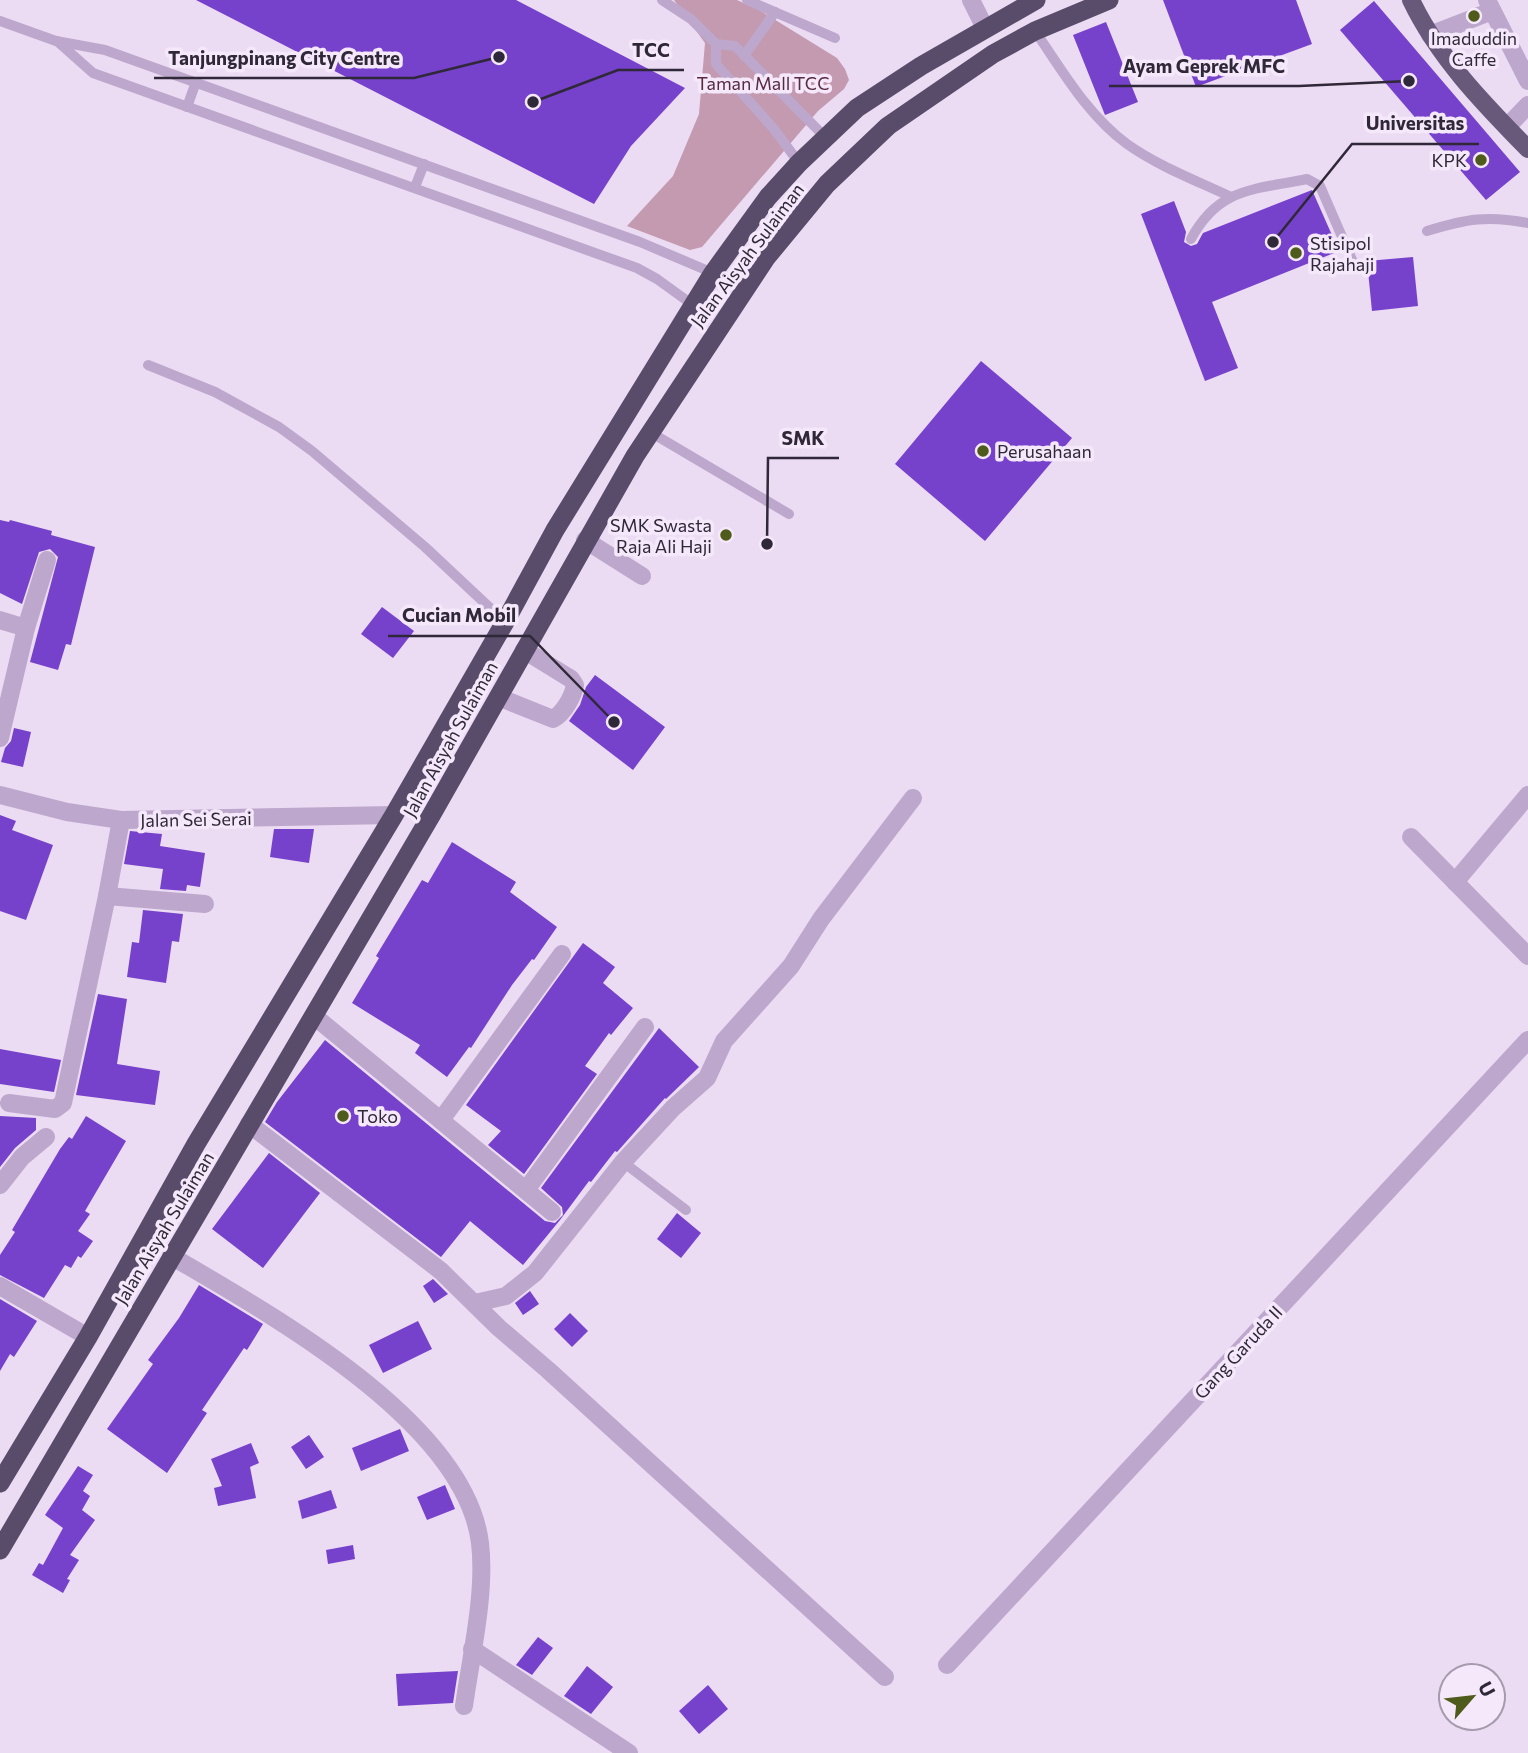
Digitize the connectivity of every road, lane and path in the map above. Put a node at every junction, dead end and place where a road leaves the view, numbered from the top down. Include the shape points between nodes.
1 (662, 0) edge
2 (747, 0) edge
3 (971, 0) edge
4 (1110, 0) edge
5 (1411, 1) edge
6 (1028, 2) edge
7 (1489, 6) edge
8 (775, 12) junction
9 (0, 22) edge
10 (985, 27) junction
11 (1035, 31) junction
12 (1430, 35) junction
13 (835, 38) dead end
14 (56, 41) junction
15 (716, 44) junction
16 (744, 56) junction
17 (1528, 81) edge
18 (196, 82) junction
19 (1528, 105) edge
20 (187, 107) junction
21 (1507, 127) junction
22 (825, 138) junction
23 (1528, 149) edge
24 (424, 163) junction
25 (799, 163) junction
26 (415, 187) junction
27 (1229, 196) junction
28 (1528, 223) edge
29 (1427, 231) dead end
30 (1191, 239) dead end
31 (1353, 262) dead end
32 (713, 273) junction
33 (693, 305) junction
34 (148, 365) dead end
35 (649, 432) junction
36 (610, 442) junction
37 (635, 456) junction
38 (789, 514) dead end
39 (585, 540) junction
40 (47, 560) dead end
41 (642, 576) dead end
42 (0, 620) edge
43 (505, 622) junction
44 (26, 628) junction
45 (524, 650) junction
46 (498, 697) junction
47 (0, 738) edge
48 (0, 795) edge
49 (1528, 795) edge
50 (913, 798) dead end
51 (394, 815) junction
52 (121, 820) junction
53 (1411, 837) dead end
54 (1455, 882) junction
55 (107, 896) junction
56 (205, 904) dead end
57 (562, 954) dead end
58 (1528, 956) edge
59 (314, 1016) junction
60 (645, 1027) dead end
61 (1528, 1040) edge
62 (9, 1103) dead end
63 (441, 1120) junction
64 (248, 1125) junction
65 (46, 1137) dead end
66 (623, 1162) junction
67 (0, 1185) edge
68 (526, 1190) junction
69 (686, 1210) dead end
70 (552, 1212) dead end
71 (171, 1256) junction
72 (0, 1286) edge
73 (475, 1303) junction
74 (88, 1337) junction
75 (0, 1483) edge
76 (0, 1550) edge
77 (472, 1649) junction
78 (947, 1665) dead end
79 (885, 1677) dead end
80 (464, 1706) dead end
81 (629, 1753) edge

1 - 15 lane via 691,19
2 - 8 lane
3 - 10 street
4 - 11 highway, Jalan Aisyah Sulaiman
5 - 12 main road
6 - 10 highway, Jalan Aisyah Sulaiman
7 - 12 street
7 - 17 street
8 - 13 lane
8 - 16 lane
9 - 14 lane
10 - 22 highway, Jalan Aisyah Sulaiman via 858,108
11 - 27 lane via 1111,131 1146,156
11 - 35 highway, Jalan Aisyah Sulaiman via 918,103 827,184 759,269
12 - 21 main road
14 - 18 lane via 105,50
14 - 20 lane via 93,74
15 - 16 lane via 735,46
15 - 25 lane via 716,64
16 - 22 lane
18 - 20 lane
18 - 24 lane
19 - 21 street
20 - 26 lane
21 - 23 main road
22 - 25 highway, Jalan Aisyah Sulaiman
24 - 26 lane
24 - 32 lane
25 - 32 highway, Jalan Aisyah Sulaiman
26 - 33 lane via 637,268
27 - 30 lane via 1211,209
27 - 31 lane via 1307,178 1320,186
28 - 29 lane via 1496,217
32 - 33 highway, Jalan Aisyah Sulaiman
33 - 36 highway, Jalan Aisyah Sulaiman
34 - 43 lane via 215,392 279,427 425,547
35 - 37 highway, Jalan Aisyah Sulaiman
35 - 38 lane
36 - 37 highway
36 - 43 highway, Jalan Aisyah Sulaiman
37 - 39 highway, Jalan Aisyah Sulaiman
39 - 41 street
39 - 45 highway, Jalan Aisyah Sulaiman
40 - 44 street
42 - 44 street
43 - 51 highway, Jalan Aisyah Sulaiman
44 - 47 street
45 - 46 highway, Jalan Aisyah Sulaiman
45 - 46 street via 571,679 574,691 552,719
46 - 59 highway, Jalan Aisyah Sulaiman
48 - 52 street, Jalan Sei Serai
49 - 54 street
50 - 66 street via 791,966 724,1041 706,1078
51 - 52 street, Jalan Sei Serai
51 - 74 highway, Jalan Aisyah Sulaiman via 196,1144
52 - 55 street
53 - 54 street
54 - 58 street
55 - 56 street
55 - 62 street via 63,1103 55,1109
57 - 63 street
59 - 63 street
59 - 64 highway, Jalan Aisyah Sulaiman
60 - 68 street
61 - 78 street, Gang Garuda II
63 - 68 street
64 - 71 highway, Jalan Aisyah Sulaiman
64 - 73 street via 441,1271
65 - 67 street
66 - 69 lane
66 - 73 street via 526,1283 498,1299
68 - 70 street
71 - 76 highway, Jalan Aisyah Sulaiman
71 - 77 street via 285,1324 374,1389 405,1417 456,1478 480,1540 481,1584
72 - 74 street
73 - 79 street
74 - 75 highway, Jalan Aisyah Sulaiman
77 - 80 street
77 - 81 street

